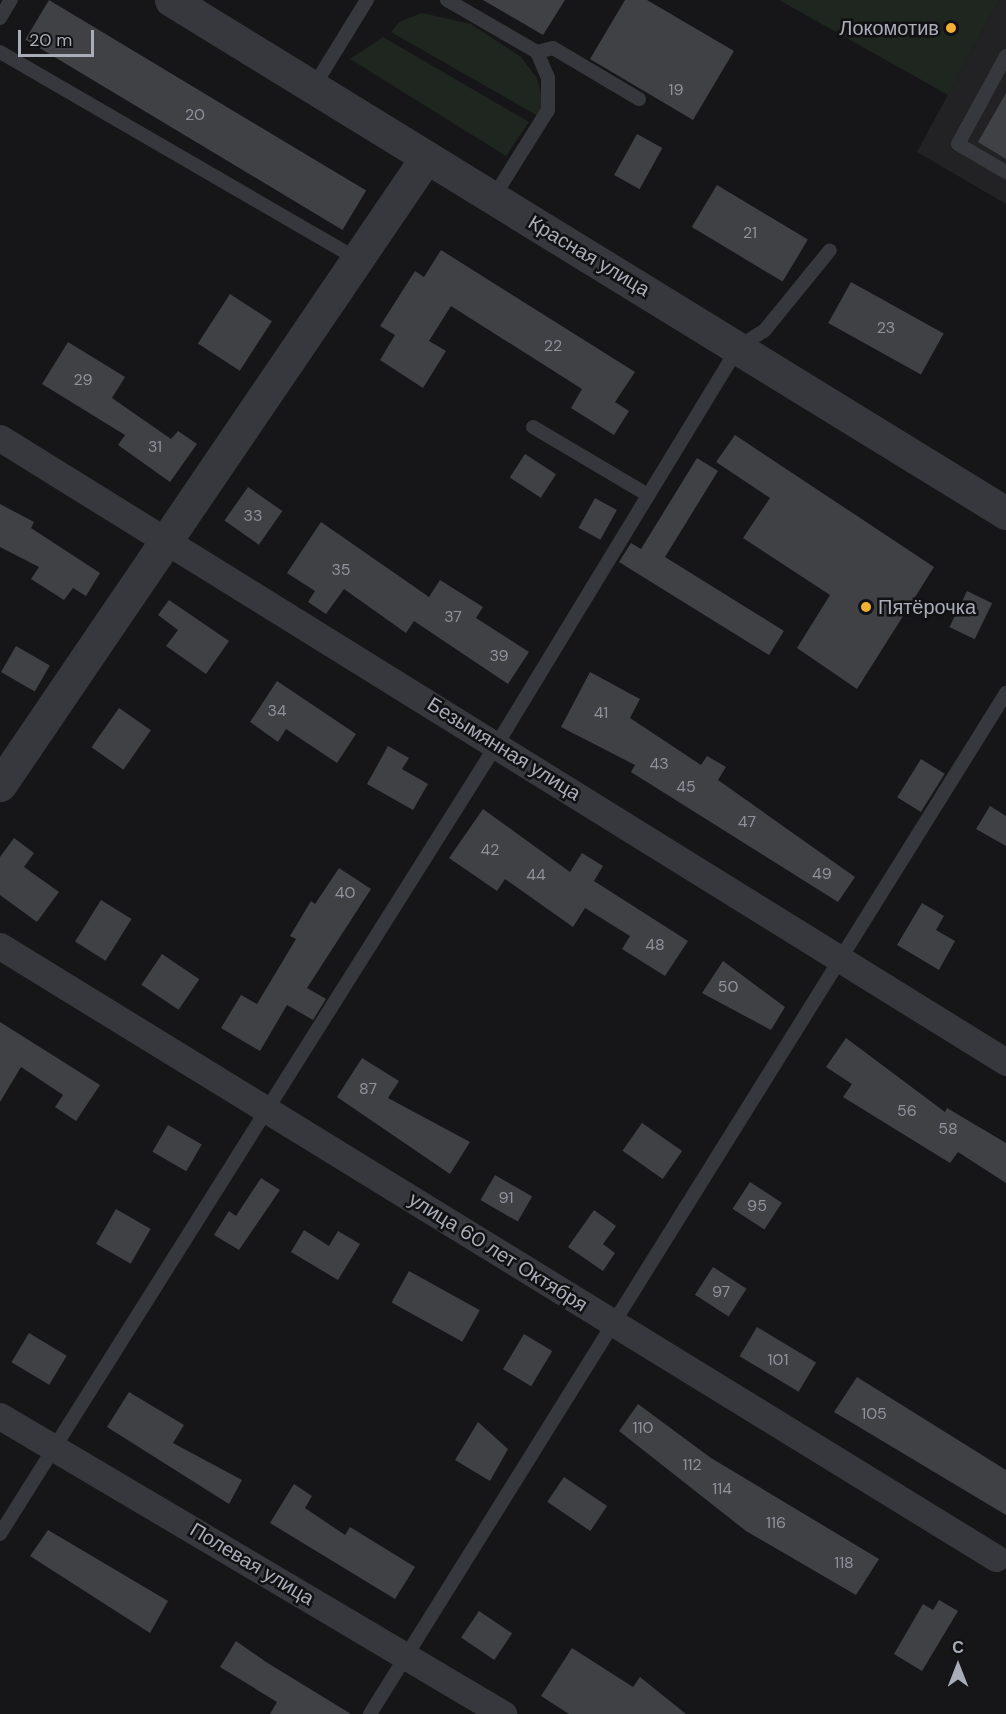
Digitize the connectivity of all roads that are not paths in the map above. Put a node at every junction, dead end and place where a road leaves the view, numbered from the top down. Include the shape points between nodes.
1 (10, 0) edge
2 (171, 0) edge
3 (367, 0) edge
4 (447, 0) edge
5 (0, 18) edge
6 (0, 52) edge
7 (537, 52) junction
8 (1006, 56) edge
9 (314, 86) junction
10 (639, 99) dead end
11 (426, 158) junction
12 (1006, 172) edge
13 (493, 198) junction
14 (830, 250) dead end
15 (357, 259) junction
16 (738, 347) junction
17 (533, 427) dead end
18 (0, 438) edge
19 (648, 495) junction
20 (1006, 513) edge
21 (165, 541) junction
22 (1006, 693) edge
23 (497, 744) junction
24 (0, 785) edge
25 (0, 946) edge
26 (842, 963) junction
27 (1006, 1062) edge
28 (268, 1109) junction
29 (617, 1325) junction
30 (0, 1416) edge
31 (54, 1447) junction
32 (0, 1534) edge
33 (996, 1558) dead end
34 (409, 1657) junction
35 (370, 1714) edge
36 (503, 1714) edge

1 - 5 lane
2 - 9 street, Красная улица
3 - 9 lane
4 - 7 lane
6 - 15 lane
7 - 10 lane via 553,48
7 - 13 lane via 548,78 549,110
8 - 12 lane via 958,144
9 - 11 street, Красная улица
11 - 13 street, Красная улица
11 - 15 street
13 - 16 street, Красная улица
14 - 16 lane via 764,331
15 - 21 street
16 - 19 lane
16 - 20 street, Красная улица
17 - 19 lane
18 - 21 street, Безымянная улица
19 - 23 lane
21 - 23 street, Безымянная улица
21 - 24 street
22 - 26 lane
23 - 26 street, Безымянная улица
23 - 28 lane
25 - 28 street, улица 60 лет Октября
26 - 27 street, Безымянная улица
26 - 29 lane
28 - 29 street, улица 60 лет Октября
28 - 31 lane
29 - 33 street, улица 60 лет Октября
29 - 34 lane
30 - 31 street, Полевая улица
31 - 32 lane
31 - 34 street, Полевая улица
34 - 35 lane
34 - 36 street, Полевая улица

